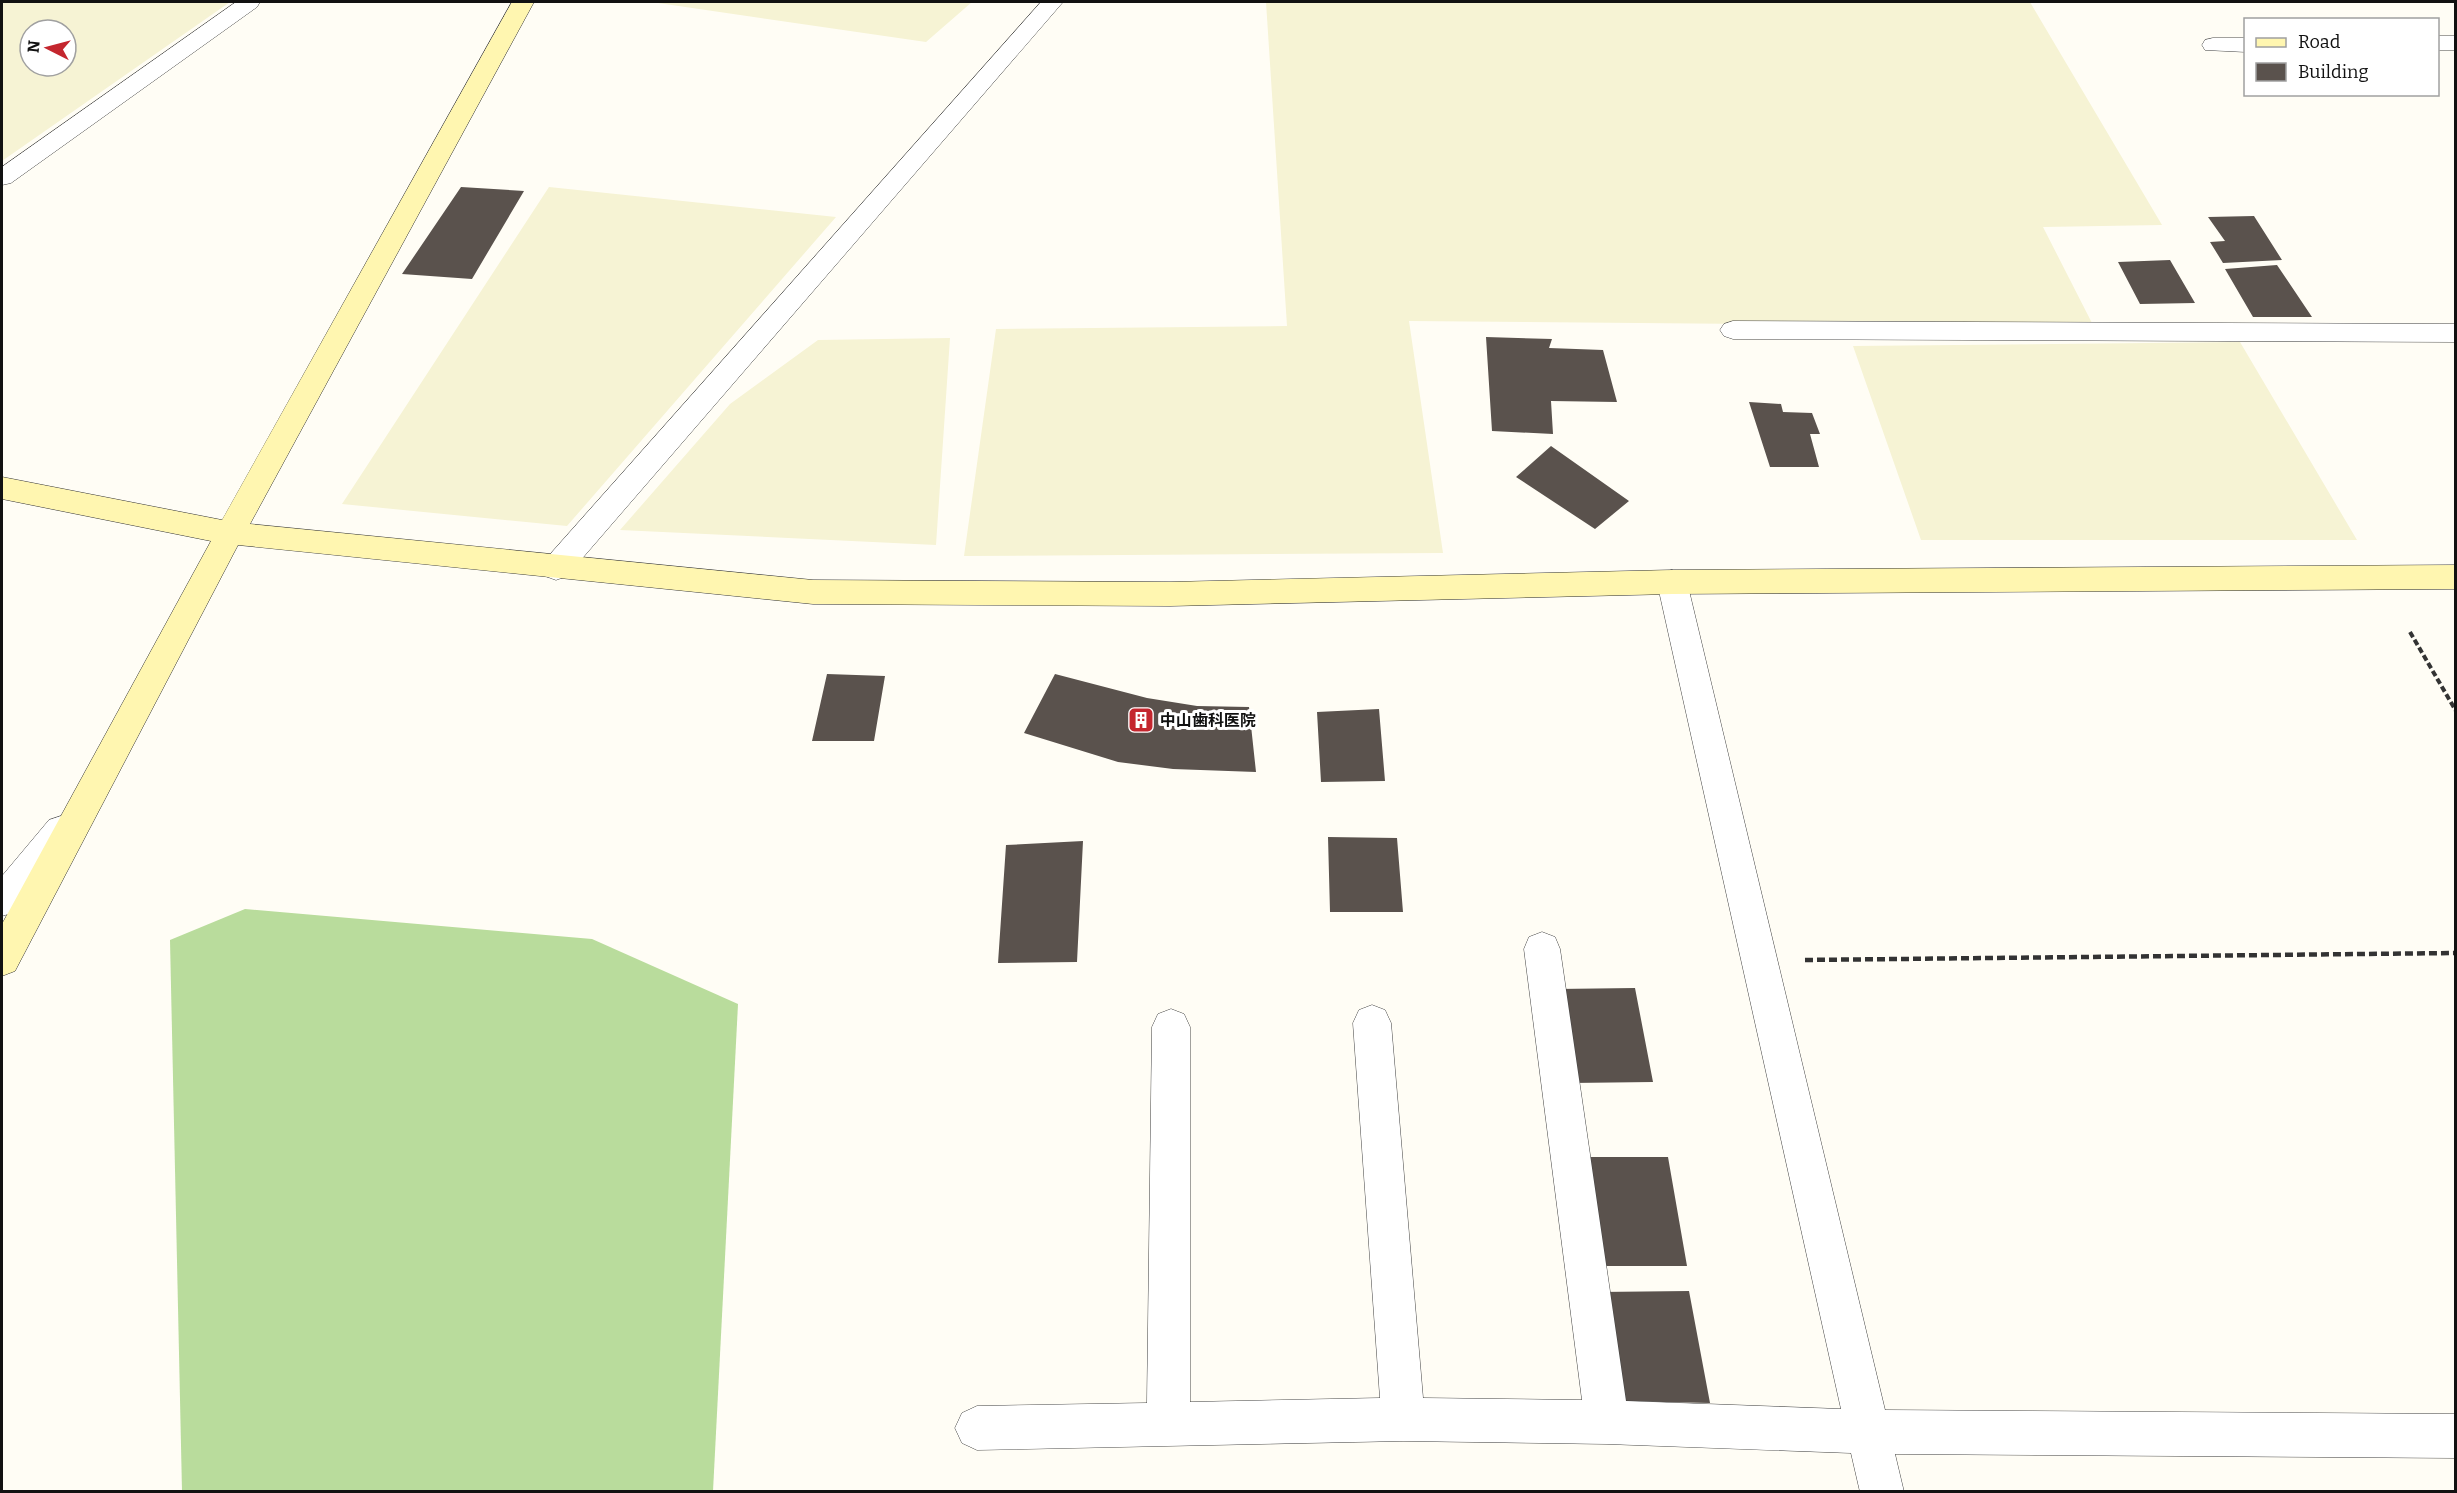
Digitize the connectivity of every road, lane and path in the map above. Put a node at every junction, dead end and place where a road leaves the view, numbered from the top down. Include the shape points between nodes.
1 (249, 2) edge
2 (523, 2) edge
3 (1052, 2) edge
4 (2439, 43) edge
5 (2456, 43) edge
6 (2213, 45) dead end
7 (2244, 45) edge
8 (2, 178) edge
9 (1733, 330) dead end
10 (2456, 333) edge
11 (2, 488) edge
12 (230, 533) junction
13 (556, 568) junction
14 (2456, 577) edge
15 (1672, 582) junction
16 (2410, 632) dead end
17 (2456, 711) edge
18 (90, 795) junction
19 (2, 900) edge
20 (1542, 948) dead end
21 (2456, 953) edge
22 (2, 959) edge
23 (1759, 960) junction
24 (1372, 1023) dead end
25 (1171, 1027) dead end
26 (1403, 1419) junction
27 (1606, 1422) junction
28 (1168, 1423) junction
29 (977, 1428) dead end
30 (1869, 1432) junction
31 (2456, 1436) edge
32 (1882, 1491) edge

1 - 8 street
2 - 12 street
3 - 13 street
4 - 5 street
6 - 7 street
9 - 10 street
11 - 12 street
12 - 13 street
12 - 18 street
13 - 15 street via 813,592 1170,594
14 - 15 street
15 - 23 street
16 - 17 path
18 - 19 street
18 - 22 street
20 - 27 street
21 - 23 path
23 - 30 street
24 - 26 street
25 - 28 street
26 - 27 street
26 - 28 street
27 - 30 street
28 - 29 street
30 - 31 street
30 - 32 street

